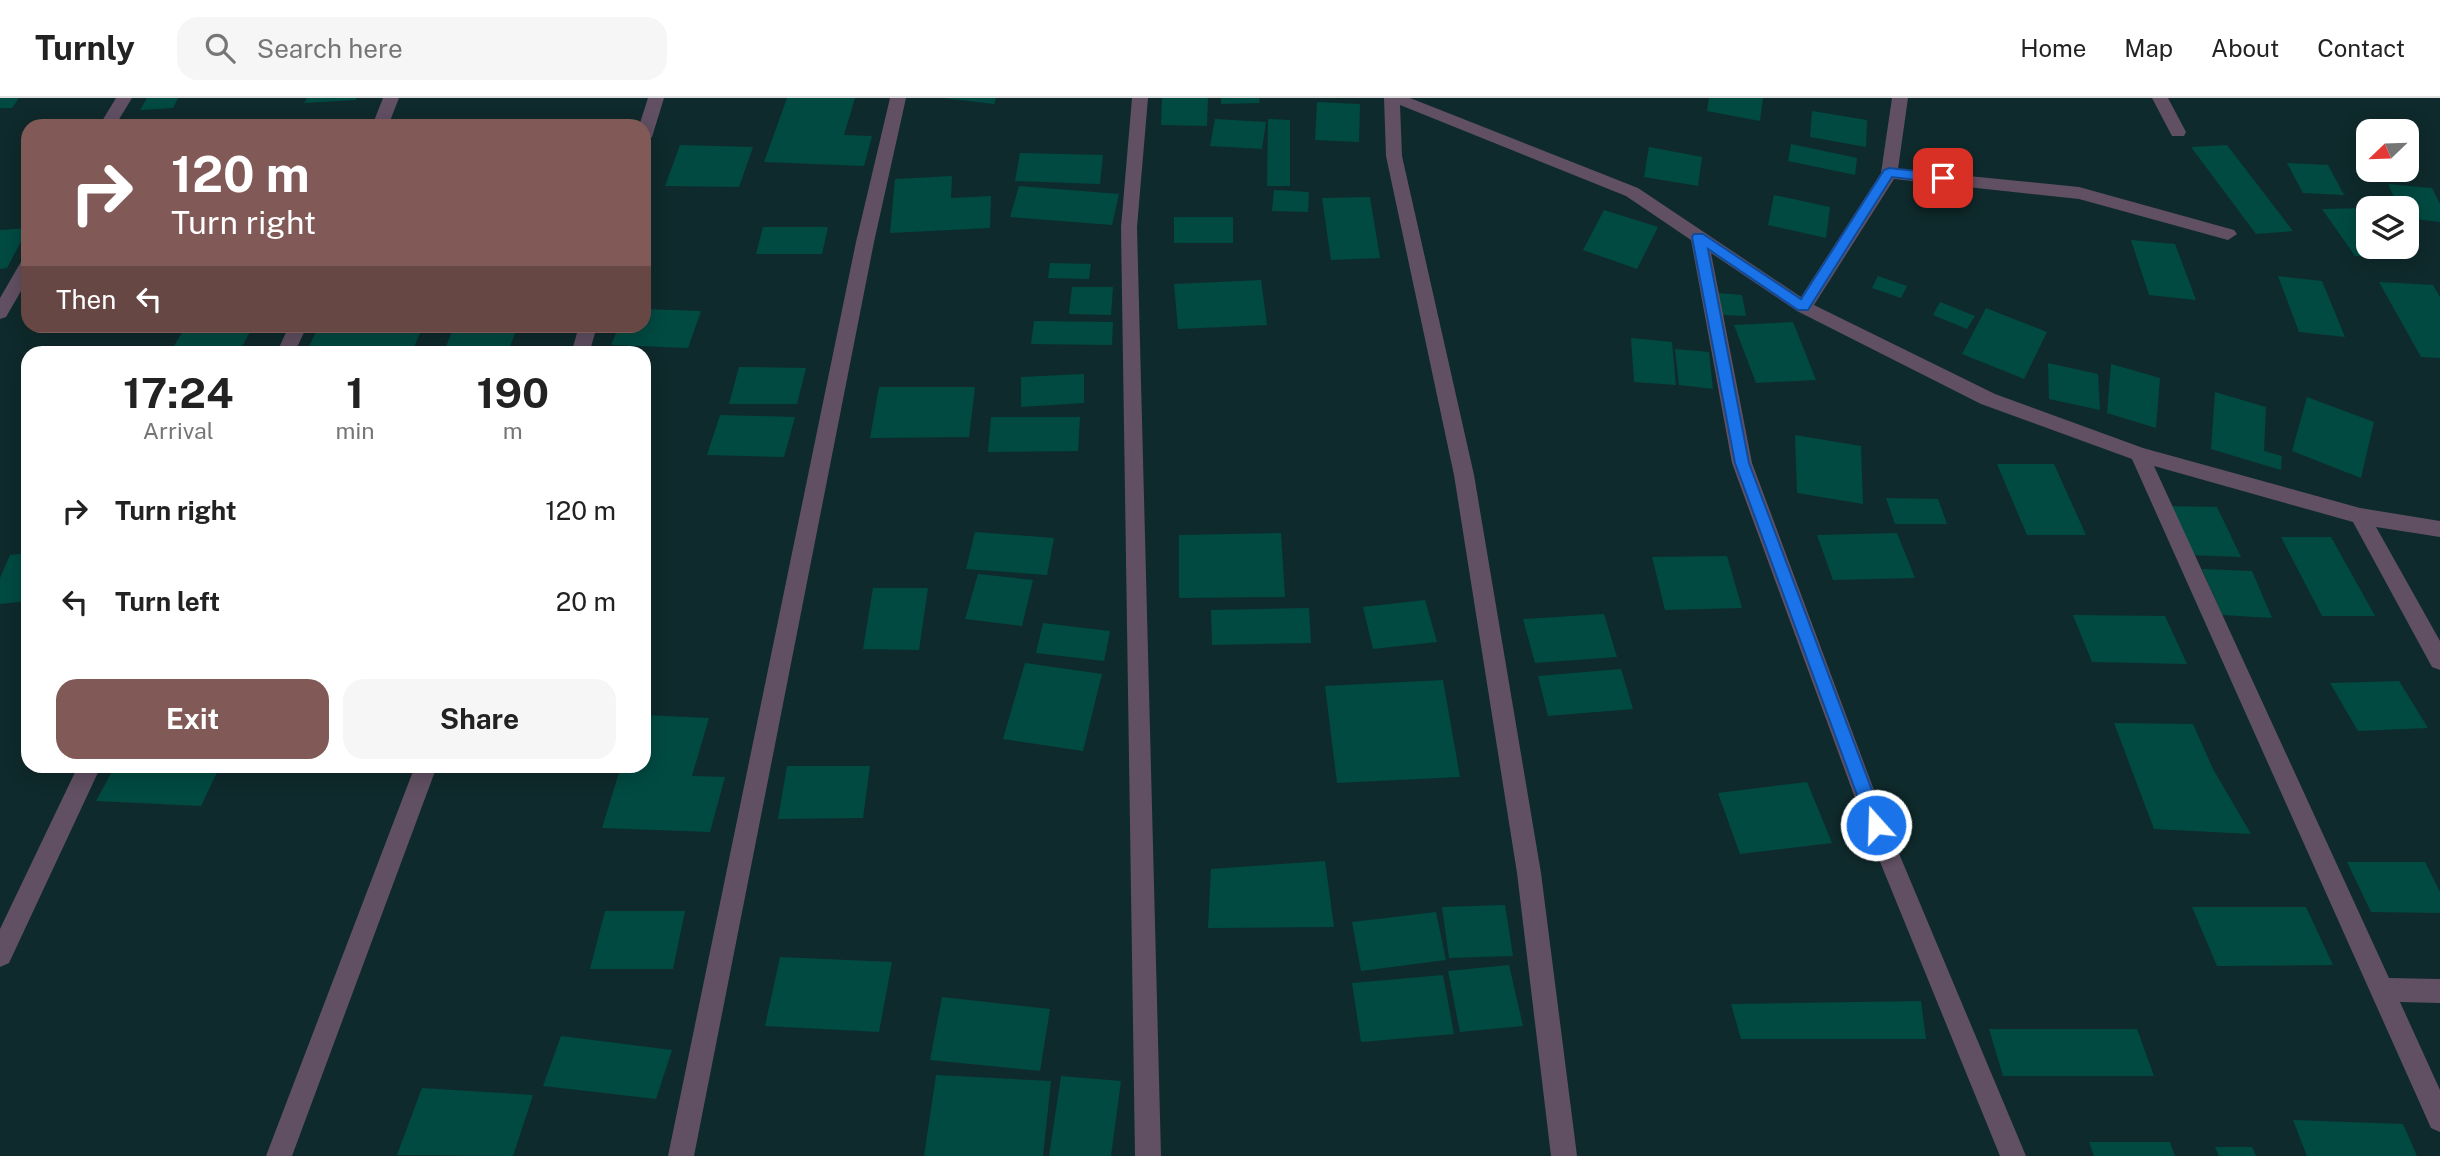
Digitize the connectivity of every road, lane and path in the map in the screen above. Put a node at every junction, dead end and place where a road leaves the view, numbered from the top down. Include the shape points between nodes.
1 (124, 98) edge
2 (391, 98) edge
3 (656, 98) edge
4 (898, 98) edge
5 (1140, 98) edge
6 (1394, 98) edge
7 (1900, 98) edge
8 (2160, 98) edge
9 (111, 119) edge
10 (383, 119) edge
11 (650, 119) edge
12 (2178, 132) dead end
13 (1889, 173) junction
14 (2228, 234) dead end
15 (1699, 237) junction
16 (21, 276) edge
17 (1803, 307) junction
18 (0, 313) edge
19 (2139, 454) junction
20 (2360, 516) junction
21 (2440, 529) edge
22 (2440, 661) edge
23 (87, 773) edge
24 (423, 773) edge
25 (0, 955) edge
26 (2380, 990) junction
27 (2440, 991) edge
28 (2440, 1119) edge
29 (279, 1156) edge
30 (681, 1156) edge
31 (1148, 1156) edge
32 (1564, 1156) edge
33 (2013, 1156) edge

1 - 9 street
2 - 10 street
3 - 11 street
4 - 30 street
5 - 31 street via 1129,227
6 - 15 street via 1632,192
6 - 32 street via 1394,156 1466,488 1529,873
7 - 13 street
8 - 12 street
13 - 14 street via 2079,193
13 - 17 street
15 - 17 street
15 - 33 street via 1742,463 1876,825
16 - 18 street
17 - 19 street via 1987,399
19 - 20 street
19 - 26 street
20 - 21 street
20 - 22 street
23 - 25 street
24 - 29 street
26 - 27 street
26 - 28 street

